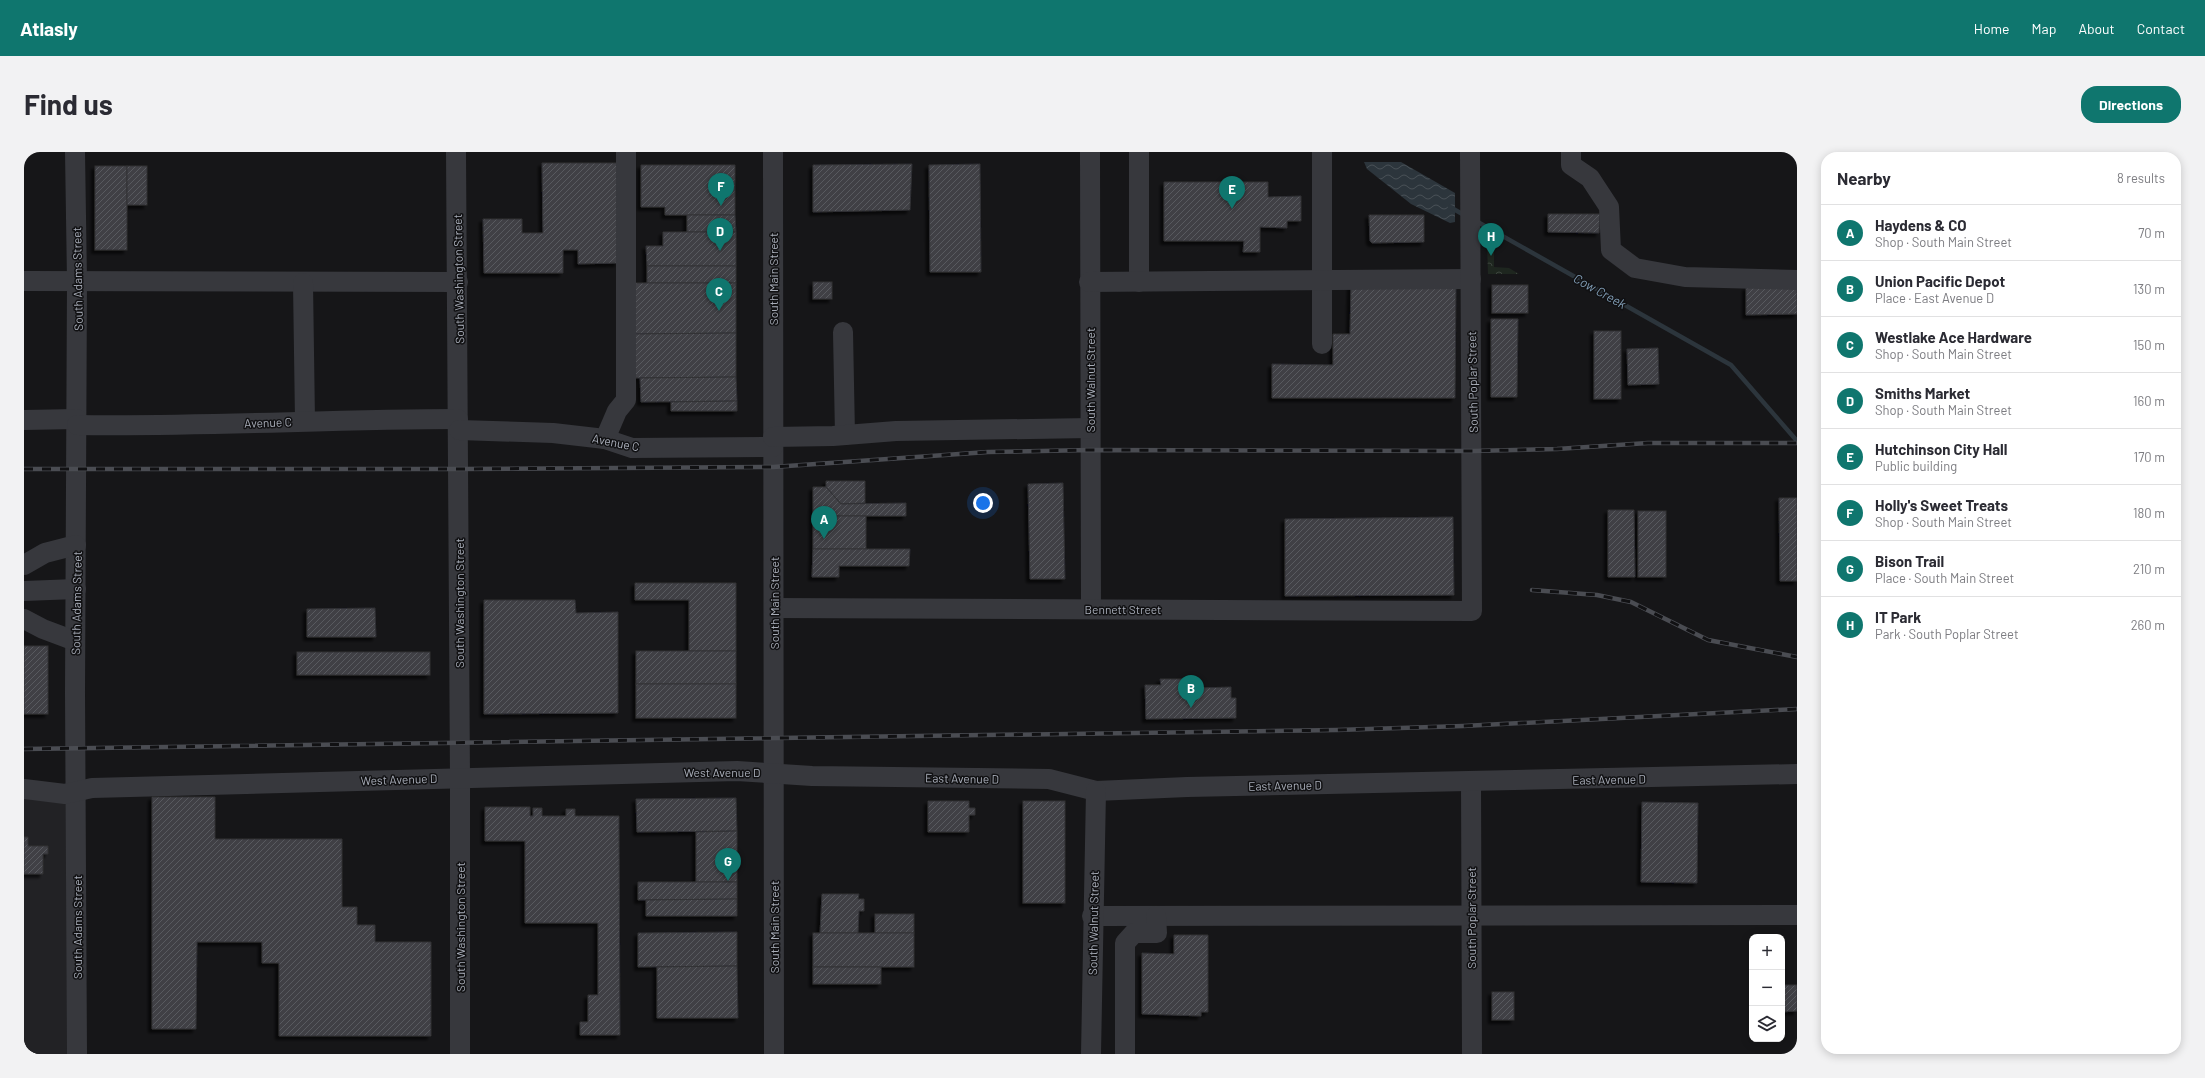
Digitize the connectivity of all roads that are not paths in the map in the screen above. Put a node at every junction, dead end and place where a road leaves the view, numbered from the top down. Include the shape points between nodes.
1 (75, 152) edge
2 (456, 152) edge
3 (626, 152) edge
4 (773, 152) edge
5 (1090, 152) edge
6 (1139, 152) edge
7 (1322, 152) edge
8 (1470, 152) edge
9 (1571, 152) edge
10 (1471, 279) junction
11 (1322, 280) junction
12 (1797, 280) edge
13 (77, 281) junction
14 (24, 282) edge
15 (458, 282) junction
16 (1089, 282) junction
17 (1139, 282) junction
18 (303, 283) junction
19 (843, 332) dead end
20 (1322, 344) dead end
21 (24, 420) edge
22 (305, 421) junction
23 (77, 422) junction
24 (458, 425) junction
25 (1090, 428) junction
26 (846, 435) junction
27 (605, 439) junction
28 (773, 442) junction
29 (76, 545) junction
30 (24, 565) edge
31 (76, 589) junction
32 (24, 591) edge
33 (774, 608) junction
34 (1091, 609) junction
35 (1472, 611) joint
36 (24, 619) edge
37 (75, 641) junction
38 (774, 773) junction
39 (1797, 774) edge
40 (460, 778) junction
41 (1471, 782) junction
42 (24, 789) edge
43 (1096, 791) junction
44 (77, 792) junction
45 (1092, 916) junction
46 (1156, 916) junction
47 (1471, 916) junction
48 (1797, 916) edge
49 (78, 1054) edge
50 (460, 1054) edge
51 (774, 1054) edge
52 (1091, 1054) edge
53 (1125, 1054) edge
54 (1472, 1054) edge

1 - 13 street, South Adams Street
2 - 15 street, South Washington Street
3 - 27 street via 626,400 617,412
4 - 28 street, South Main Street
5 - 16 street, South Walnut Street
6 - 17 street
7 - 11 street
8 - 10 street, South Poplar Street
9 - 12 street via 1571,165 1590,178 1609,207 1611,250 1635,268 1684,277
10 - 11 street
10 - 35 street, South Poplar Street
11 - 17 street
11 - 20 street
13 - 14 street
13 - 18 street
13 - 23 street, South Adams Street
15 - 18 street
15 - 24 street, South Washington Street
16 - 17 street
16 - 25 street, South Walnut Street
18 - 22 street
19 - 26 street
21 - 23 street, Avenue C
22 - 23 street, Avenue C via 139,426
22 - 24 street, Avenue C
23 - 29 street, South Adams Street
24 - 27 street, Avenue C
24 - 40 street, South Washington Street
25 - 26 street, Avenue C via 910,431
25 - 34 street, South Walnut Street
26 - 28 street, Avenue C
27 - 28 street, Avenue C via 632,448
28 - 33 street, South Main Street
29 - 30 street via 45,553
29 - 31 street, South Adams Street
31 - 32 street
31 - 37 street, South Adams Street
33 - 34 street, Bennett Street
33 - 38 street, South Main Street
34 - 35 street, Bennett Street
36 - 37 street
37 - 44 street, South Adams Street
38 - 40 street, West Avenue D via 737,771
38 - 43 street, East Avenue D via 812,776 1049,779
38 - 51 street, South Main Street
39 - 41 street, East Avenue D
40 - 44 street, West Avenue D via 92,788
40 - 50 street, South Washington Street
41 - 43 street, East Avenue D
41 - 47 street, South Poplar Street
42 - 44 street, West Avenue D via 65,794
43 - 45 street, South Walnut Street
44 - 49 street, South Adams Street
45 - 46 street
45 - 52 street, South Walnut Street
46 - 47 street
46 - 53 street via 1157,933 1134,933 1125,943
47 - 48 street
47 - 54 street, South Poplar Street

